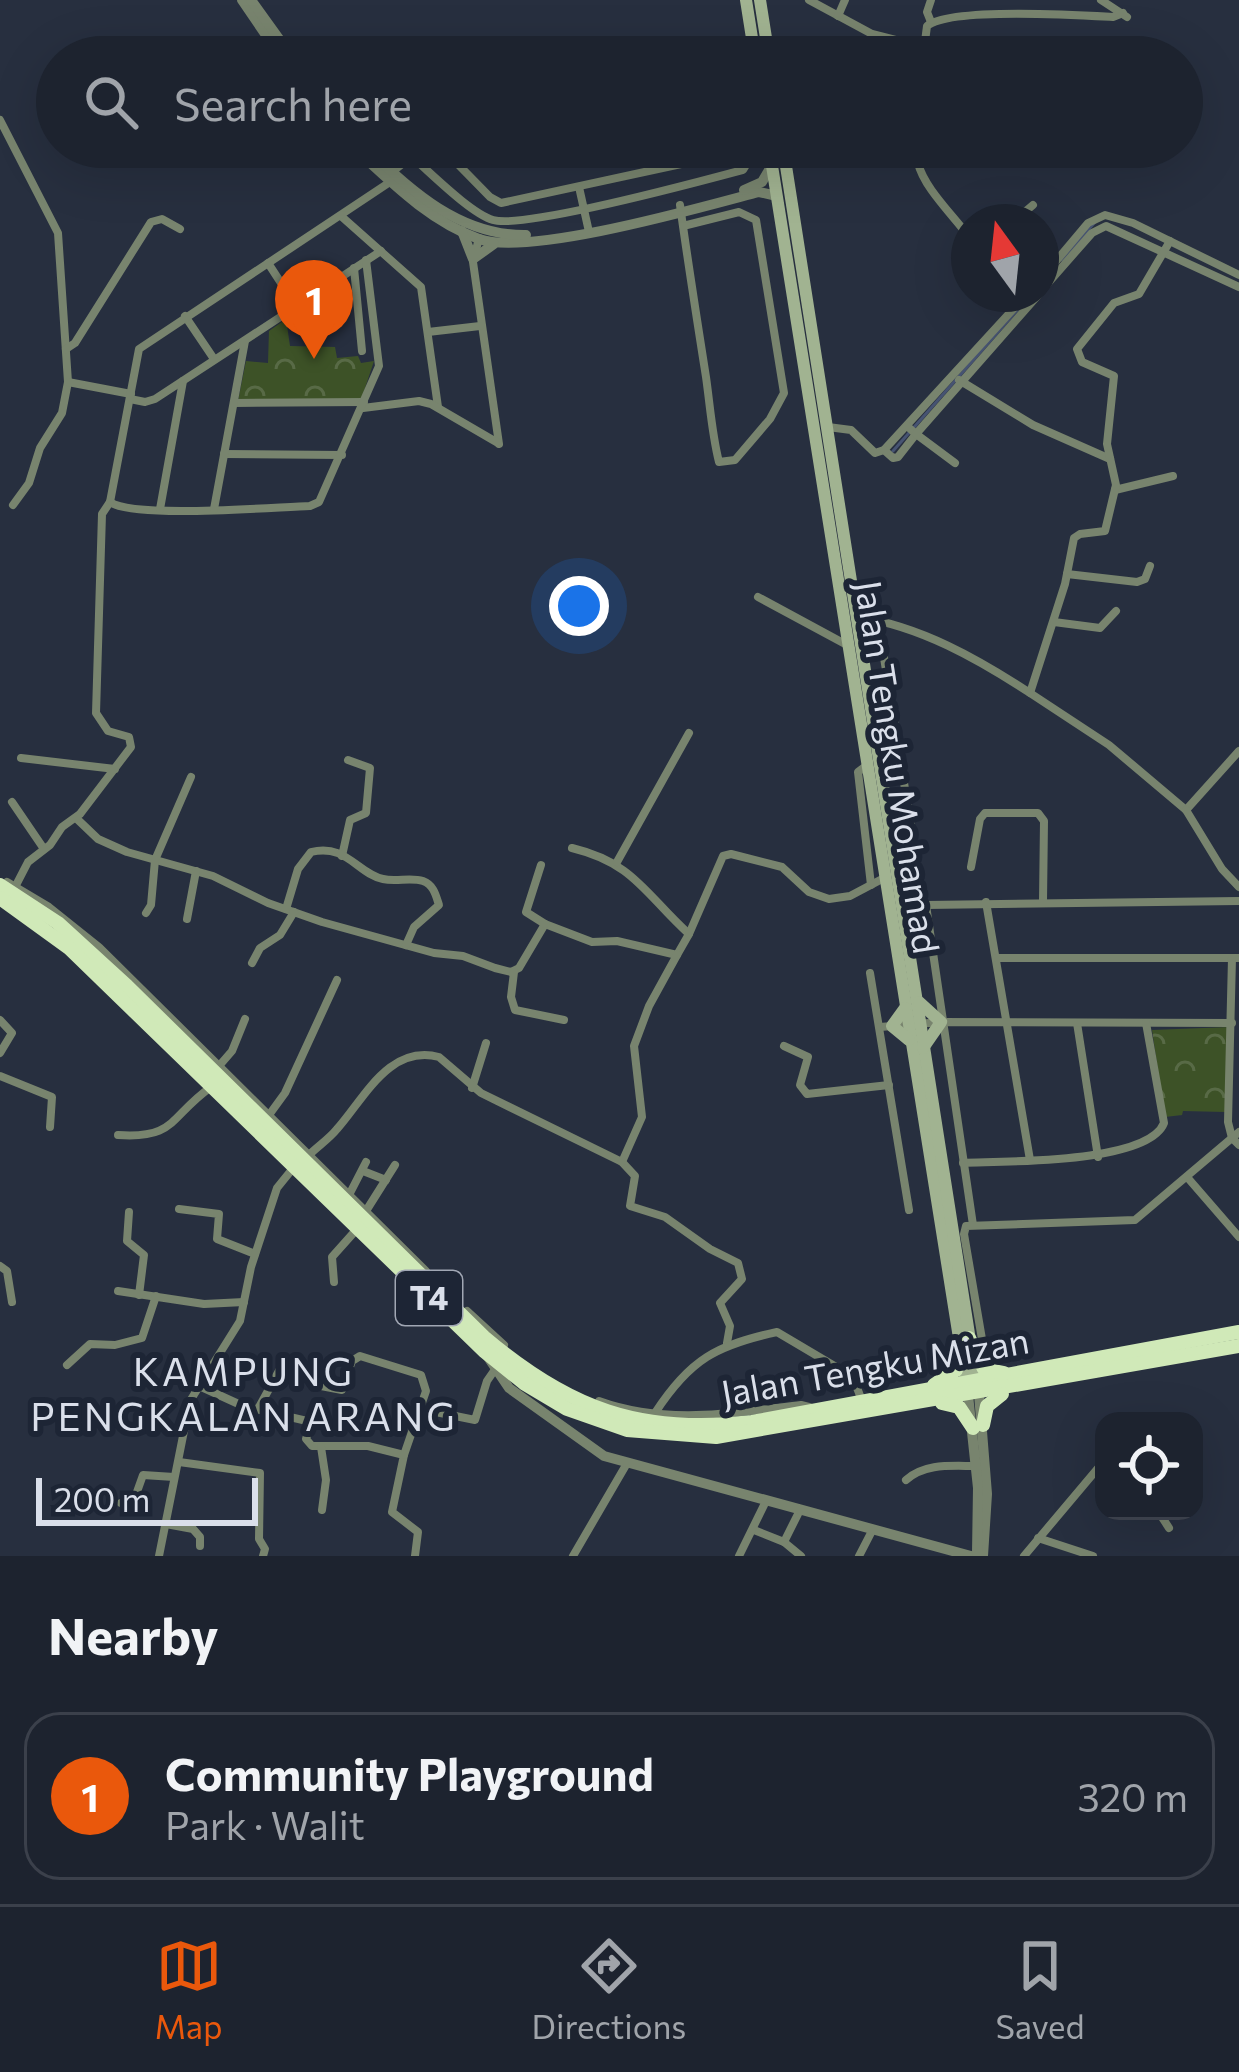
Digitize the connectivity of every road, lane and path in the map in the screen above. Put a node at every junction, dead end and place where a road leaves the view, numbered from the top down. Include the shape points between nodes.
1 (242, 0) edge
2 (251, 0) edge
3 (746, 0) edge
4 (760, 0) edge
5 (809, 0) edge
6 (845, 0) edge
7 (932, 0) edge
8 (1101, 0) edge
9 (838, 16) junction
10 (931, 22) junction
11 (267, 36) edge
12 (277, 36) edge
13 (752, 36) edge
14 (766, 36) edge
15 (878, 36) edge
16 (927, 36) edge
17 (0, 120) edge
18 (379, 168) edge
19 (384, 168) edge
20 (400, 168) edge
21 (426, 168) edge
22 (459, 168) edge
23 (660, 168) edge
24 (744, 168) edge
25 (770, 168) edge
26 (772, 168) edge
27 (786, 168) edge
28 (920, 168) edge
29 (391, 177) junction
30 (579, 187) junction
31 (777, 196) junction
32 (584, 208) junction
33 (681, 208) junction
34 (951, 212) edge
35 (341, 216) junction
36 (683, 226) junction
37 (180, 229) dead end
38 (589, 229) junction
39 (462, 231) junction
40 (480, 235) junction
41 (1080, 239) junction
42 (496, 243) junction
43 (1167, 246) junction
44 (380, 251) junction
45 (366, 260) junction
46 (473, 260) junction
47 (1059, 261) edge
48 (268, 263) junction
49 (1059, 267) edge
50 (354, 268) junction
51 (1239, 274) edge
52 (1239, 286) edge
53 (807, 300) junction
54 (296, 306) junction
55 (1013, 312) edge
56 (1021, 312) edge
57 (185, 316) junction
58 (480, 326) junction
59 (797, 328) junction
60 (428, 332) junction
61 (245, 340) junction
62 (986, 346) junction
63 (66, 349) junction
64 (362, 351) dead end
65 (214, 359) junction
66 (957, 378) junction
67 (184, 379) junction
68 (68, 382) junction
69 (130, 396) junction
70 (234, 404) junction
71 (364, 405) junction
72 (438, 406) junction
73 (826, 427) junction
74 (911, 430) junction
75 (887, 453) junction
76 (224, 454) junction
77 (342, 455) junction
78 (1110, 460) junction
79 (955, 463) dead end
80 (1173, 476) dead end
81 (1115, 490) junction
82 (110, 502) junction
83 (13, 505) dead end
84 (160, 509) junction
85 (214, 510) junction
86 (1150, 566) dead end
87 (1067, 574) junction
88 (758, 597) dead end
89 (1116, 611) dead end
90 (856, 616) junction
91 (878, 620) junction
92 (1054, 622) junction
93 (848, 646) junction
94 (1030, 694) junction
95 (689, 733) dead end
96 (1239, 751) edge
97 (21, 758) dead end
98 (348, 760) dead end
99 (115, 770) junction
100 (191, 776) dead end
101 (12, 802) dead end
102 (1186, 810) junction
103 (76, 818) junction
104 (572, 848) dead end
105 (44, 849) junction
106 (342, 856) junction
107 (155, 860) junction
108 (616, 862) junction
109 (541, 865) dead end
110 (971, 867) dead end
111 (196, 871) junction
112 (878, 882) junction
113 (1239, 887) edge
114 (5, 893) edge
115 (1043, 901) junction
116 (1239, 901) edge
117 (986, 902) junction
118 (924, 908) junction
119 (290, 910) junction
120 (146, 913) dead end
121 (187, 920) dead end
122 (545, 924) junction
123 (689, 934) junction
124 (406, 945) junction
125 (676, 956) junction
126 (996, 958) junction
127 (1235, 958) edge
128 (252, 963) dead end
129 (514, 972) junction
130 (870, 973) dead end
131 (337, 980) dead end
132 (915, 996) junction
133 (245, 1018) dead end
134 (0, 1020) edge
135 (564, 1020) dead end
136 (941, 1022) junction
137 (1006, 1023) junction
138 (1077, 1023) junction
139 (1146, 1023) junction
140 (1232, 1023) junction
141 (899, 1025) junction
142 (486, 1043) dead end
143 (917, 1044) junction
144 (784, 1046) dead end
145 (0, 1053) edge
146 (219, 1066) junction
147 (0, 1076) edge
148 (889, 1084) junction
149 (212, 1086) junction
150 (472, 1088) junction
151 (268, 1115) junction
152 (50, 1127) dead end
153 (118, 1135) dead end
154 (1237, 1138) edge
155 (309, 1155) junction
156 (1098, 1157) junction
157 (1030, 1160) junction
158 (622, 1162) junction
159 (963, 1163) junction
160 (395, 1165) dead end
161 (295, 1166) junction
162 (1187, 1177) junction
163 (386, 1180) junction
164 (349, 1195) junction
165 (179, 1209) dead end
166 (909, 1210) dead end
167 (366, 1211) junction
168 (129, 1212) dead end
169 (973, 1225) junction
170 (357, 1229) junction
171 (1239, 1237) edge
172 (255, 1254) junction
173 (0, 1266) edge
174 (334, 1282) dead end
175 (118, 1291) dead end
176 (139, 1295) junction
177 (157, 1296) junction
178 (244, 1301) junction
179 (12, 1303) dead end
180 (1239, 1332) edge
181 (964, 1342) junction
182 (727, 1343) junction
183 (1239, 1346) edge
184 (1018, 1354) dead end
185 (67, 1365) dead end
186 (497, 1367) junction
187 (280, 1369) dead end
188 (1029, 1378) junction
189 (197, 1385) junction
190 (321, 1386) dead end
191 (973, 1389) junction
192 (920, 1396) junction
193 (862, 1401) junction
194 (258, 1409) junction
195 (421, 1409) junction
196 (813, 1410) junction
197 (654, 1414) junction
198 (978, 1426) junction
199 (321, 1447) junction
200 (404, 1455) junction
201 (179, 1462) junction
202 (626, 1465) junction
203 (977, 1466) junction
204 (1095, 1472) edge
205 (174, 1477) junction
206 (906, 1480) dead end
207 (766, 1501) junction
208 (121, 1503) dead end
209 (322, 1510) dead end
210 (800, 1510) junction
211 (1164, 1520) edge
212 (166, 1524) junction
213 (1169, 1528) dead end
214 (873, 1529) junction
215 (754, 1530) junction
216 (982, 1537) junction
217 (1038, 1538) junction
218 (784, 1542) junction
219 (200, 1546) dead end
220 (958, 1552) junction
221 (159, 1556) edge
222 (263, 1556) edge
223 (415, 1556) edge
224 (573, 1556) edge
225 (739, 1556) edge
226 (801, 1556) edge
227 (859, 1556) edge
228 (977, 1556) edge
229 (993, 1556) edge
230 (1024, 1556) edge
231 (1092, 1556) edge

1 - 11 street
2 - 12 street
3 - 13 main road
4 - 14 main road
5 - 9 street
6 - 9 street
7 - 10 street
8 - 10 street via 1125,15
9 - 15 street
10 - 16 street
17 - 63 street via 58,233
18 - 29 street
19 - 29 street
20 - 29 street
21 - 32 street via 493,220
22 - 30 street via 497,202
23 - 30 street
24 - 32 street
25 - 33 street via 748,189
26 - 31 main road, Jalan Tengku Mohamad
27 - 53 main road, Jalan Tengku Mohamad
28 - 34 street
29 - 35 street
29 - 39 street
29 - 40 street
30 - 32 street
31 - 33 street via 759,192
31 - 59 main road, Jalan Tengku Mohamad
32 - 38 street
33 - 36 street
33 - 38 street
35 - 44 street
35 - 48 street
36 - 36 street via 753,216 784,386 781,403 735,460 719,462
37 - 63 street via 151,222
38 - 40 street
38 - 42 street
39 - 40 street
39 - 46 street
40 - 42 street
40 - 46 street
41 - 43 street via 1106,226
41 - 47 street
41 - 49 street
42 - 46 street
43 - 51 street
43 - 52 street
43 - 78 street via 1139,294 1114,304 1078,349 1082,362 1114,376
44 - 45 street
44 - 60 street via 421,286
45 - 50 street
45 - 71 street via 379,366
46 - 58 street
48 - 54 street
48 - 57 street
50 - 54 street
50 - 64 street
53 - 59 main road
53 - 73 main road, Jalan Tengku Mohamad
54 - 61 street
55 - 62 street
56 - 62 street
57 - 65 street
57 - 69 street via 139,349
58 - 60 street
58 - 72 street via 499,444
59 - 93 main road, Jalan Tengku Mohamad
60 - 72 street
61 - 65 street
61 - 70 street
62 - 66 street
63 - 68 street
65 - 67 street
66 - 74 street
66 - 78 street
67 - 69 street via 145,403
67 - 84 street
68 - 69 street
68 - 83 street via 62,412
69 - 82 street
70 - 71 street
70 - 76 street
71 - 72 street
71 - 77 street
73 - 75 street via 850,430 875,454
73 - 90 main road, Jalan Tengku Mohamad
74 - 75 street
74 - 75 street via 898,457
74 - 79 street
76 - 77 street
76 - 85 street
77 - 85 street via 315,504
78 - 81 street
80 - 81 street
81 - 87 street via 1108,528 1074,538
82 - 84 street
82 - 99 street via 101,514 96,713 108,731 131,740
84 - 85 street
86 - 87 street via 1137,582
87 - 92 street
88 - 93 street
89 - 92 street via 1100,628
90 - 91 street
90 - 132 main road, Jalan Tengku Mohamad
91 - 94 street via 970,656
91 - 118 street
92 - 94 street
93 - 112 main road, Jalan Tengku Mohamad
94 - 102 street via 1109,745
95 - 108 street
96 - 102 street
97 - 99 street
98 - 106 street via 370,768 365,816 350,820
99 - 103 street
100 - 107 street
101 - 105 street
102 - 113 street
103 - 105 street
103 - 107 street via 103,842
104 - 108 street
105 - 114 street
106 - 119 street via 311,852 298,868
106 - 124 street via 377,877 431,886 439,905
107 - 111 street
107 - 120 street
108 - 123 street
109 - 122 street via 526,912
110 - 115 street via 982,815 1038,813
111 - 119 street
111 - 121 street
112 - 123 street via 850,896 820,898 782,867 723,856
112 - 141 main road, Jalan Tengku Mohamad via 904,1008
114 - 146 street via 49,908 99,947
114 - 149 highway, Jalan Tengku Mizan / T4
114 - 196 highway, Jalan Tengku Mizan / T4 via 58,923 110,970 484,1337 539,1381 615,1414 670,1424 717,1426
115 - 116 street
115 - 117 street
117 - 118 street
117 - 126 street
118 - 136 street
119 - 124 street
119 - 128 street via 280,935
122 - 125 street via 592,942
122 - 129 street
123 - 125 street
124 - 129 street
125 - 158 street via 634,1046 642,1117
126 - 127 street
126 - 137 street
127 - 140 street
129 - 135 street via 515,1010
130 - 141 street
131 - 151 street
132 - 136 main road
132 - 141 main road, Jalan Tengku Mohamad
133 - 146 street
134 - 145 street via 12,1033
136 - 137 street
136 - 141 street
136 - 143 main road
136 - 159 street
137 - 138 street
137 - 157 street
138 - 139 street
138 - 156 street
139 - 140 street
139 - 156 street via 1163,1126
140 - 154 street via 1228,1122
141 - 143 main road, Jalan Tengku Mohamad
141 - 143 main road
141 - 148 street
142 - 150 street
143 - 181 main road, Jalan Tengku Mohamad
144 - 148 street via 808,1058 800,1085 807,1094
146 - 151 street
147 - 152 street via 52,1097
148 - 166 street
149 - 153 street via 152,1136
149 - 161 highway, Jalan Tengku Mizan / T4
150 - 155 street via 439,1057 401,1061
150 - 158 street
151 - 155 street
154 - 162 street
155 - 164 street
156 - 157 street
157 - 159 street
158 - 182 street via 635,1172 630,1206 665,1217 741,1268 742,1280 720,1303
159 - 169 street
160 - 163 street
161 - 170 highway, Jalan Tengku Mizan / T4
161 - 172 street via 278,1188
162 - 169 street via 1135,1220
162 - 171 street
163 - 164 street via 364,1167
163 - 167 street
164 - 167 street
165 - 172 street via 219,1214 217,1239
167 - 197 street via 541,1374
168 - 176 street via 127,1240 144,1255
169 - 184 street via 964,1234 982,1341 990,1352
170 - 174 street via 332,1257
170 - 186 highway, Jalan Tengku Mizan / T4
172 - 178 street
173 - 179 street
175 - 176 street
176 - 177 street
177 - 178 street
177 - 185 street via 145,1336 90,1344
178 - 189 street via 232,1339
180 - 188 highway, Jalan Tengku Mizan / T4
181 - 188 highway via 987,1371
181 - 191 main road, Jalan Tengku Mohamad
181 - 192 highway via 951,1376
182 - 193 street via 781,1334 853,1378
182 - 197 street via 694,1366
183 - 188 highway, Jalan Tengku Mizan / T4
186 - 192 highway, Jalan Tengku Mizan / T4 via 567,1409 662,1436 751,1433
186 - 195 street via 475,1420
186 - 202 street via 509,1388
187 - 194 street
188 - 191 highway, Jalan Tengku Mizan / T4
188 - 198 highway via 995,1397
189 - 194 street
189 - 201 street
190 - 195 street via 342,1390 352,1361 366,1358 421,1375
191 - 192 highway, Jalan Tengku Mizan / T4
191 - 198 street
192 - 193 highway, Jalan Tengku Mizan / T4
192 - 198 highway via 959,1406
193 - 196 highway, Jalan Tengku Mizan / T4
194 - 199 street via 307,1421 307,1443
195 - 200 street
196 - 197 street
198 - 203 street
198 - 216 street via 988,1494
199 - 200 street
199 - 209 street
200 - 223 street via 392,1512 418,1532
201 - 205 street
201 - 222 street via 260,1473
202 - 207 street
202 - 224 street
203 - 206 street via 937,1466
203 - 216 street
204 - 217 street
205 - 208 street via 142,1475 133,1503
205 - 212 street
207 - 210 street
207 - 215 street
210 - 214 street
210 - 218 street
211 - 213 street
212 - 219 street via 193,1529
212 - 221 street
214 - 220 street
214 - 227 street
215 - 218 street
215 - 225 street
216 - 220 street
216 - 228 street
216 - 229 street
217 - 230 street
217 - 231 street
218 - 226 street
220 - 228 street

